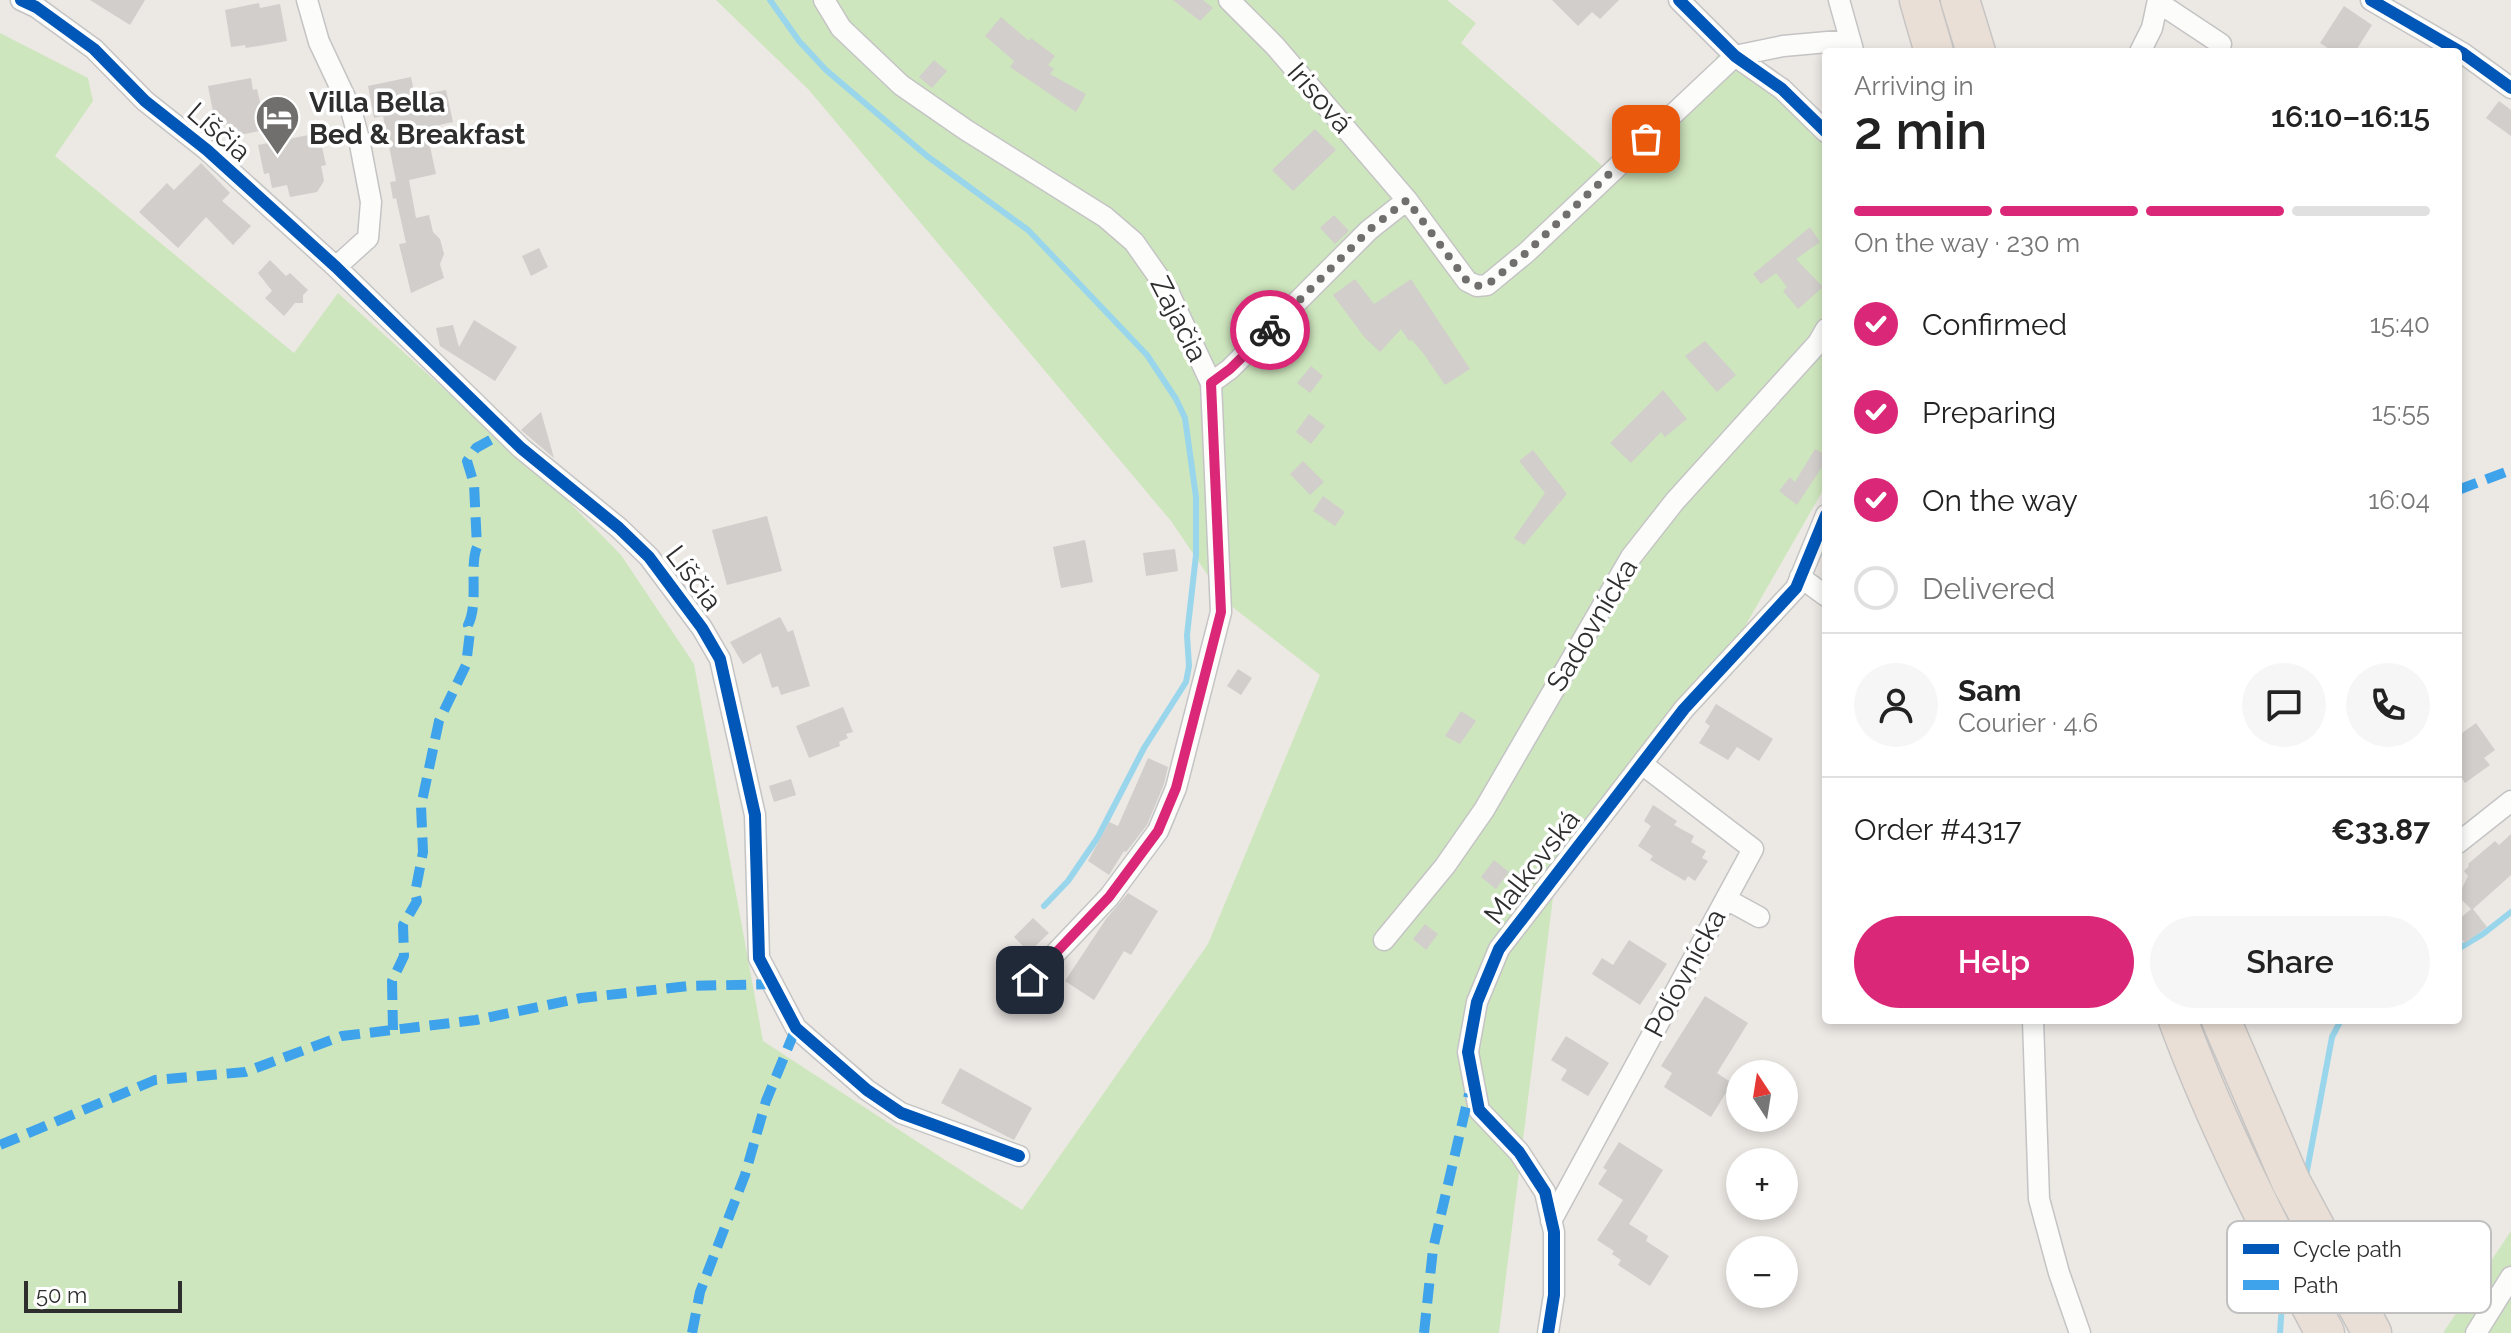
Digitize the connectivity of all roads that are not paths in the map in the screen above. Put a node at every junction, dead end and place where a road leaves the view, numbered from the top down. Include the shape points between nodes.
1 (21, 0) edge
2 (307, 0) edge
3 (824, 0) edge
4 (1229, 0) edge
5 (1679, 0) edge
6 (1839, 0) edge
7 (1919, 0) edge
8 (1960, 0) edge
9 (2371, 0) edge
10 (2159, 2) edge
11 (2221, 44) dead end
12 (1852, 46) edge
13 (1933, 48) edge
14 (1975, 48) edge
15 (2142, 48) edge
16 (2454, 48) edge
17 (2462, 53) edge
18 (1735, 56) junction
19 (2511, 88) edge
20 (1822, 128) edge
21 (1407, 200) junction
22 (336, 267) junction
23 (1822, 336) edge
24 (1211, 383) junction
25 (1822, 526) edge
26 (1800, 577) junction
27 (1822, 593) edge
28 (1642, 764) junction
29 (2511, 801) edge
30 (2462, 840) edge
31 (1726, 899) junction
32 (1759, 917) dead end
33 (1384, 940) dead end
34 (1030, 980) dead end
35 (2033, 1024) edge
36 (2180, 1024) edge
37 (2223, 1024) edge
38 (1019, 1156) dead end
39 (1551, 1221) junction
40 (2266, 1221) edge
41 (2312, 1221) edge
42 (2511, 1277) edge
43 (2491, 1309) edge
44 (2314, 1313) edge
45 (2361, 1313) edge
46 (2488, 1313) edge
47 (1548, 1333) edge
48 (2080, 1333) edge
49 (2325, 1333) edge
50 (2372, 1333) edge
51 (2476, 1333) edge

1 - 22 street, Líščia via 94,49 145,101
2 - 22 street via 319,42 351,110 371,202 368,238
3 - 24 street, Zajačia via 841,28 901,85 1105,217 1134,242 1167,289
4 - 21 street, Irisová
5 - 18 street
6 - 12 street
7 - 13 highway
8 - 14 highway
9 - 16 street
10 - 11 street
10 - 15 street
12 - 18 street via 1783,46
17 - 19 street
18 - 20 street via 1782,89
18 - 21 street, Irisová via 1487,285 1467,281
21 - 24 street via 1369,230
22 - 38 street, Líščia via 521,448 649,557 702,628 720,659 755,815 759,958 796,1028 901,1113
23 - 33 street, Sadovnícka via 1631,557 1484,810
24 - 34 street, Zajačia via 1221,612 1176,788 1158,831 1109,897
25 - 26 street, Malkovská
26 - 27 street
26 - 28 street, Malkovská via 1796,588 1684,709
28 - 31 street, Poľovnícka via 1753,849
28 - 39 street, Malkovská via 1499,949 1477,1002 1468,1052 1479,1110 1519,1152 1545,1192
29 - 30 street
31 - 32 street
31 - 39 street, Poľovnícka
35 - 48 street via 2039,1199
36 - 40 highway
37 - 41 highway
39 - 47 street, Malkovská via 1554,1295
42 - 43 street
44 - 49 highway
45 - 50 highway
46 - 51 street

